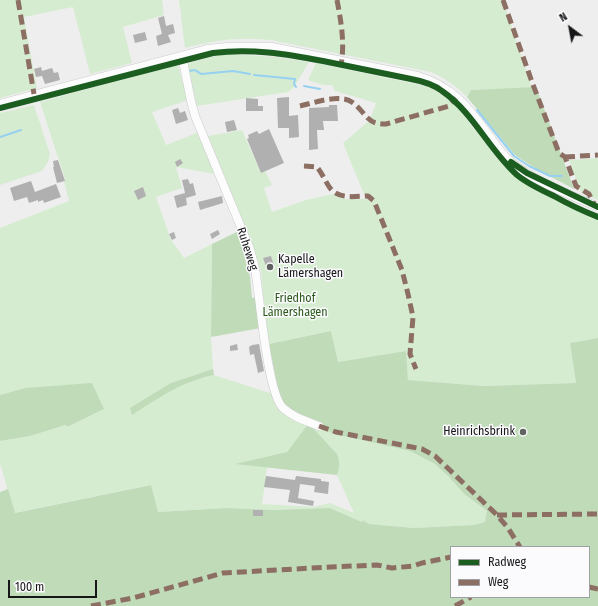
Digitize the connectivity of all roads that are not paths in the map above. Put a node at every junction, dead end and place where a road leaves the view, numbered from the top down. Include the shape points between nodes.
1 (182, 56) junction
2 (0, 104) edge
3 (598, 207) edge
4 (319, 426) dead end

1 - 2 street
1 - 3 street via 227,47 272,47 429,79 461,100 504,156 516,166
1 - 4 street, Ruheweg via 195,116 250,248 277,399 283,407 301,419

